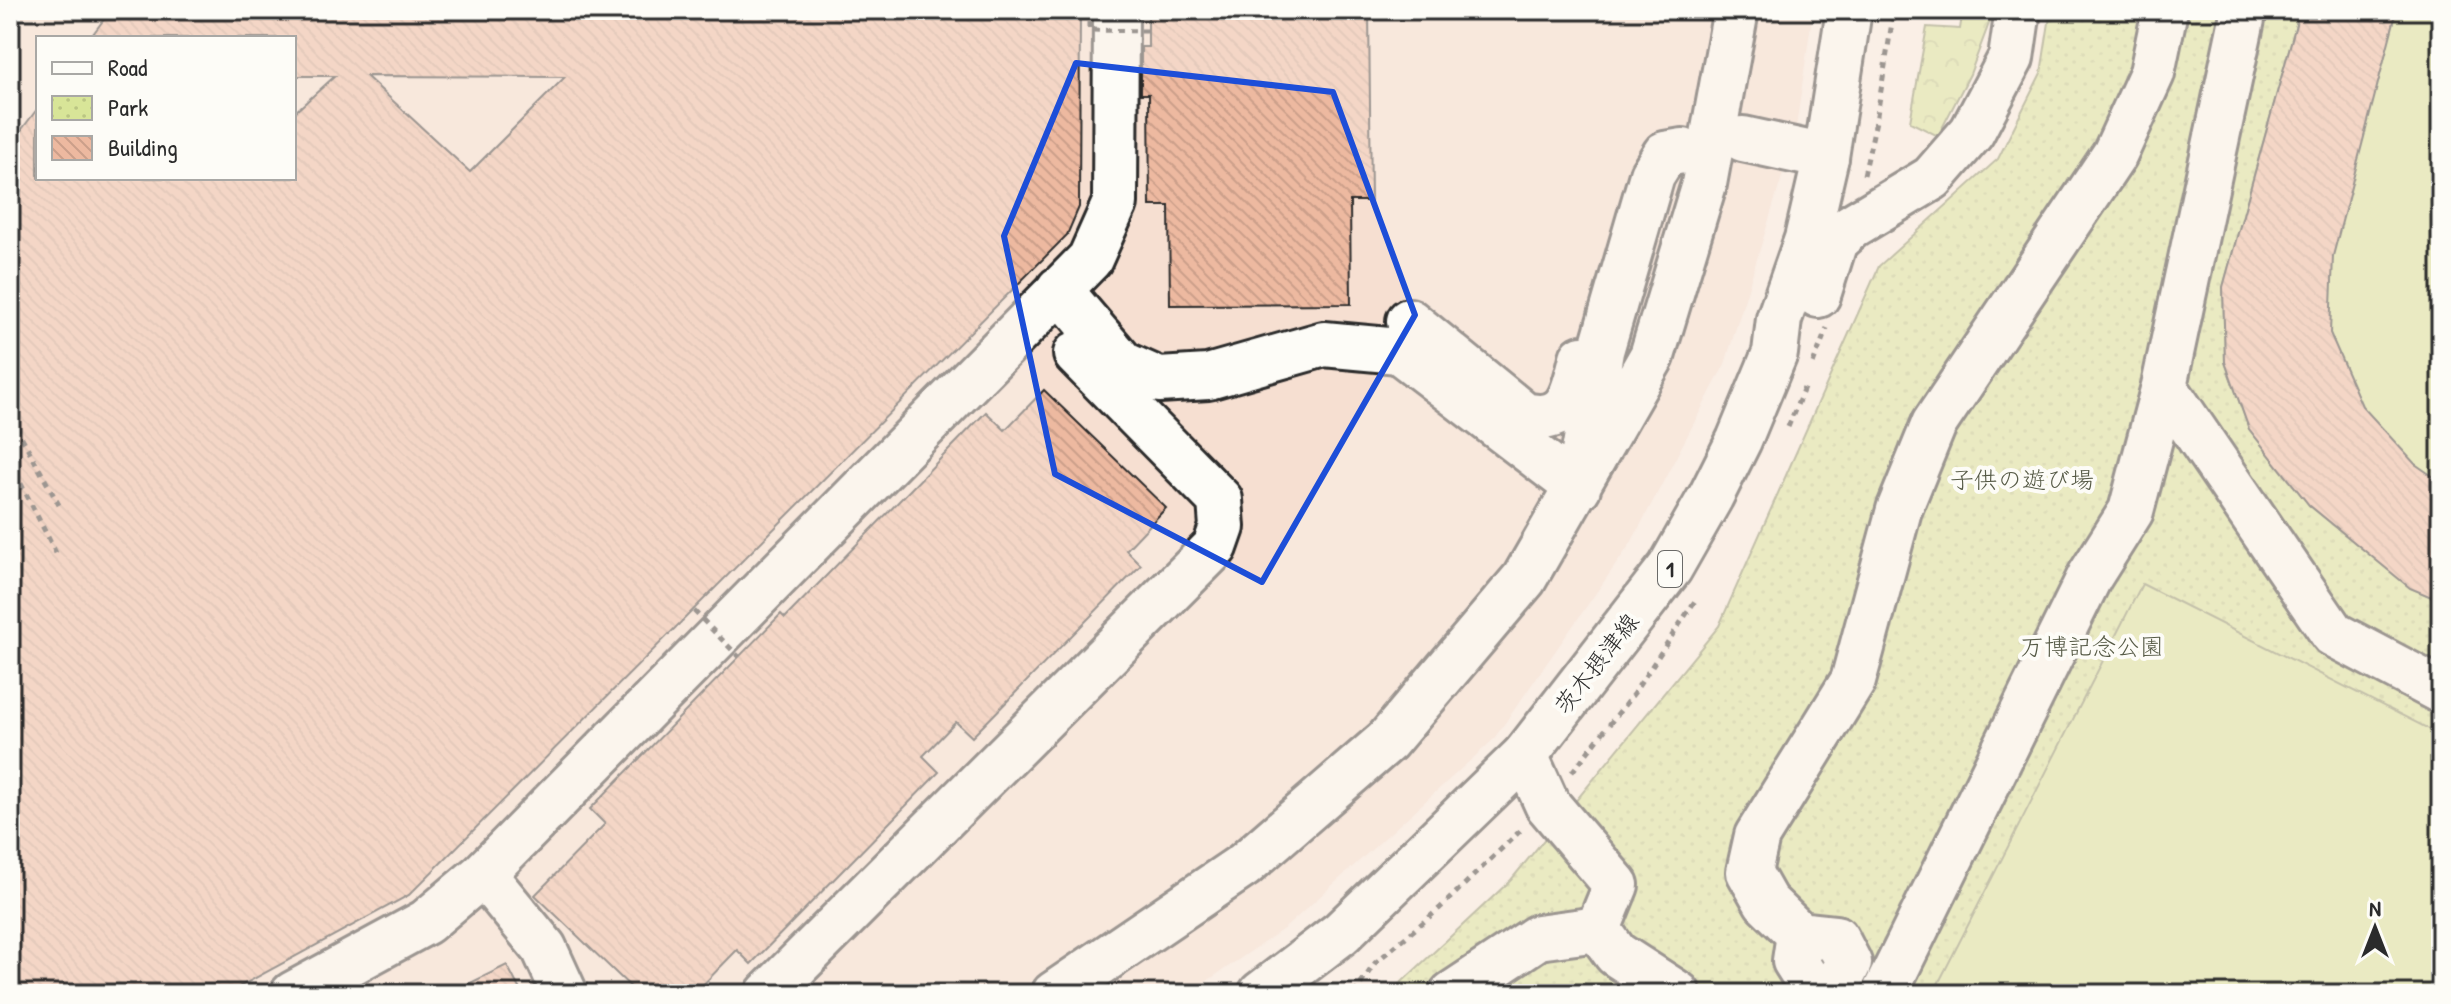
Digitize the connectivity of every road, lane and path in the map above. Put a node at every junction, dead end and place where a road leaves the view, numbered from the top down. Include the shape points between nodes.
1 (1089, 10) edge
2 (1736, 10) edge
3 (1849, 10) edge
4 (1894, 10) edge
5 (2018, 10) edge
6 (2165, 10) edge
7 (2244, 10) edge
8 (1132, 20) edge
9 (1741, 151) tunnel mouth
10 (1823, 169) junction
11 (1864, 176) dead end
12 (1048, 301) junction
13 (1409, 321) dead end
14 (1775, 353) junction
15 (2164, 386) junction
16 (11, 418) edge
17 (10, 462) edge
18 (1578, 488) junction
19 (56, 506) dead end
20 (57, 555) dead end
21 (694, 611) dead end
22 (739, 657) dead end
23 (2441, 691) edge
24 (1525, 755) junction
25 (483, 874) junction
26 (1598, 929) junction
27 (1799, 934) dead end
28 (293, 994) edge
29 (565, 994) edge
30 (768, 994) edge
31 (1054, 994) edge
32 (1261, 994) edge
33 (1452, 994) edge
34 (1678, 994) edge
35 (1884, 994) edge

1 - 8 path, bridge via 1089,30
2 - 18 main road via 1704,184 1652,356
3 - 10 main road, 茨木摂津線 / 1
4 - 11 path
5 - 14 main road via 2011,58 1972,132 1932,178 1835,241 1807,331
6 - 27 main road via 2152,73 2115,154 1934,424 1899,510 1853,681 1757,836 1749,872 1766,902
7 - 15 main road
8 - 12 main road via 1115,203 1090,259
9 - 10 main road
10 - 14 main road, 茨木摂津線 / 1 via 1807,239 1779,319
12 - 18 main road via 1123,364 1159,380 1208,377 1324,344 1399,351
12 - 25 main road
12 - 30 main road via 1220,500 1222,527 1215,547
13 - 18 main road via 1524,415 1556,415 1575,386 1639,150 1648,135 1668,127 1685,139 1665,154 1652,175 1601,351
14 - 24 main road, 茨木摂津線 / 1 via 1718,482 1670,568
15 - 23 main road via 2333,634
15 - 35 main road via 2131,511 2090,576
16 - 19 path
17 - 20 path
18 - 31 main road via 1524,579 1387,741 1244,865
21 - 22 path, bridge
24 - 26 main road via 1558,820 1616,885
24 - 32 main road, 茨木摂津線 / 1 via 1341,933
25 - 28 main road via 426,922
25 - 29 main road via 544,948
26 - 33 main road via 1538,937
26 - 34 main road via 1616,954

